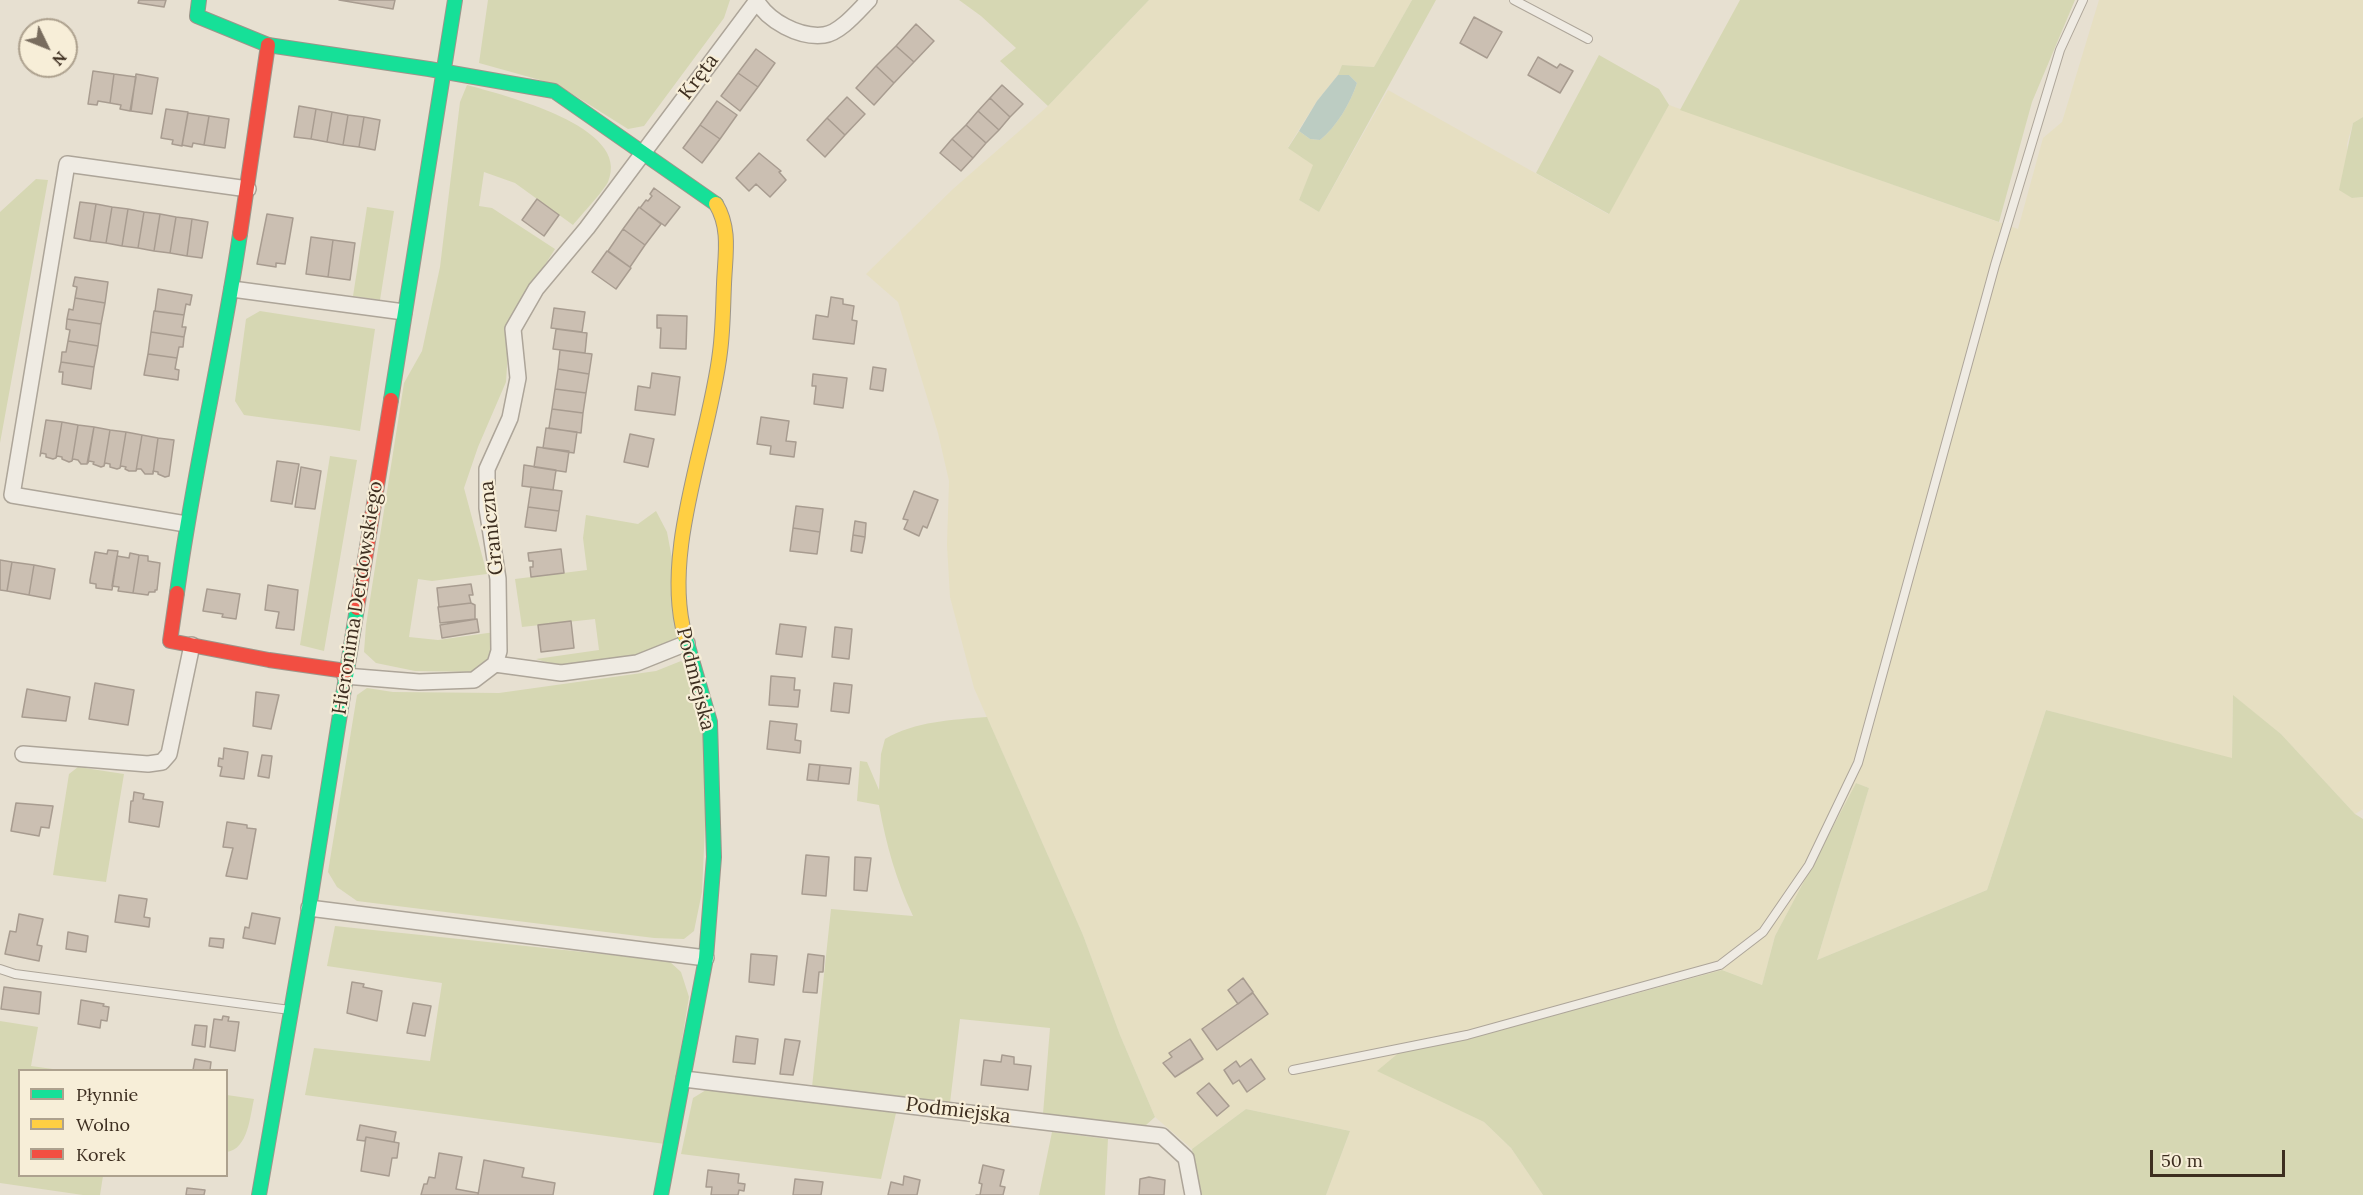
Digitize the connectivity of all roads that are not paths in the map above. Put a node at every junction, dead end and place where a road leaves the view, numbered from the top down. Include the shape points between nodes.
1 (199, 0) edge
2 (454, 0) edge
3 (869, 0) edge
4 (1514, 0) edge
5 (2083, 0) edge
6 (756, 1) edge
7 (1588, 39) dead end
8 (268, 45) junction
9 (443, 71) junction
10 (643, 152) junction
11 (248, 189) junction
12 (232, 289) junction
13 (404, 312) junction
14 (186, 524) junction
15 (687, 643) junction
16 (192, 645) junction
17 (495, 664) junction
18 (346, 674) junction
19 (23, 754) dead end
20 (309, 908) junction
21 (706, 958) junction
22 (0, 969) edge
23 (291, 1010) junction
24 (1293, 1070) dead end
25 (684, 1078) junction
26 (259, 1195) edge
27 (661, 1195) edge
28 (1193, 1195) edge

1 - 8 street via 197,16
2 - 9 street, Hieronima Derdowskiego
3 - 6 street, Kręta via 849,21 826,35 800,32 779,24
4 - 7 lane
5 - 24 lane via 2060,50 1995,265 1858,763 1809,865 1763,932 1720,965 1467,1035
6 - 10 street, Kręta
8 - 9 street
8 - 11 street
9 - 10 street via 554,91
9 - 13 street, Hieronima Derdowskiego
10 - 15 street, Podmiejska via 715,203 724,218 720,353 680,550 680,618
10 - 17 street, Graniczna via 536,289 513,329 518,378 510,418 487,470 487,508 498,579 499,651
11 - 12 street
11 - 14 street via 67,164 12,495
12 - 13 street
12 - 14 street
13 - 18 street, Hieronima Derdowskiego
14 - 16 street via 170,641
15 - 17 street via 637,663 561,673
15 - 21 street, Podmiejska via 710,722 714,857
16 - 18 street
16 - 19 street via 169,754 162,762
17 - 18 street via 474,680 419,682
18 - 20 street, Hieronima Derdowskiego
20 - 21 street
20 - 23 street, Hieronima Derdowskiego
21 - 25 street, Podmiejska
22 - 23 lane
23 - 26 street, Hieronima Derdowskiego
25 - 27 street, Podmiejska
25 - 28 street, Podmiejska via 1162,1136 1186,1158

